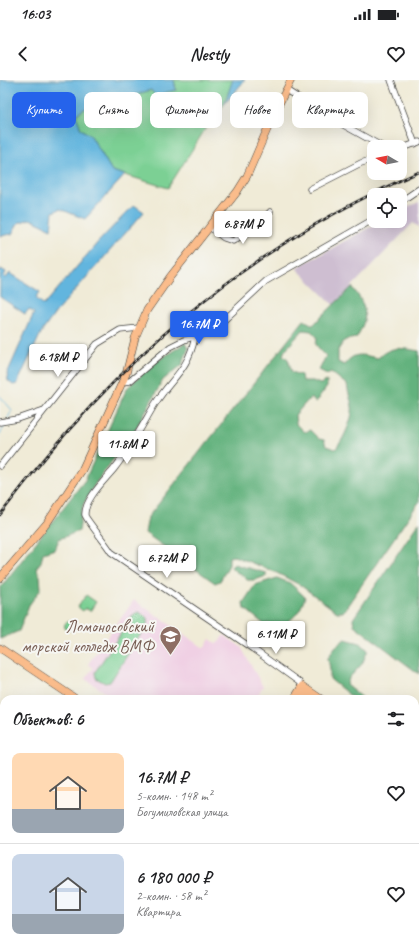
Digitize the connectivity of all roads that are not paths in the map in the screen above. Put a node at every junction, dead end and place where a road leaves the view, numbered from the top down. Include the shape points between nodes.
1 (291, 80) edge
2 (391, 80) edge
3 (286, 90) junction
4 (370, 140) edge
5 (417, 143) edge
6 (407, 147) edge
7 (367, 161) edge
8 (310, 189) dead end
9 (419, 189) edge
10 (407, 197) edge
11 (270, 212) dead end
12 (367, 223) edge
13 (211, 228) junction
14 (139, 328) junction
15 (195, 337) junction
16 (122, 382) junction
17 (45, 409) junction
18 (0, 422) edge
19 (0, 466) edge
20 (0, 578) edge
21 (0, 648) edge
22 (302, 686) junction
23 (70, 695) edge
24 (299, 695) edge
25 (315, 695) edge

1 - 3 main road
2 - 5 street
3 - 4 street
3 - 13 main road via 247,176
5 - 6 street
7 - 8 street
9 - 10 street
11 - 13 street via 259,225 233,241
12 - 15 street via 266,281 221,323
13 - 14 main road via 158,293
14 - 16 main road
14 - 17 street via 120,330 97,344
15 - 16 street via 170,347 130,381
15 - 22 street via 187,362 155,405 126,453 93,495 85,513 86,519 111,552 253,649
16 - 20 main road via 82,470 47,523
17 - 18 street via 18,419
17 - 19 street
21 - 23 main road
22 - 24 main road
22 - 25 main road

